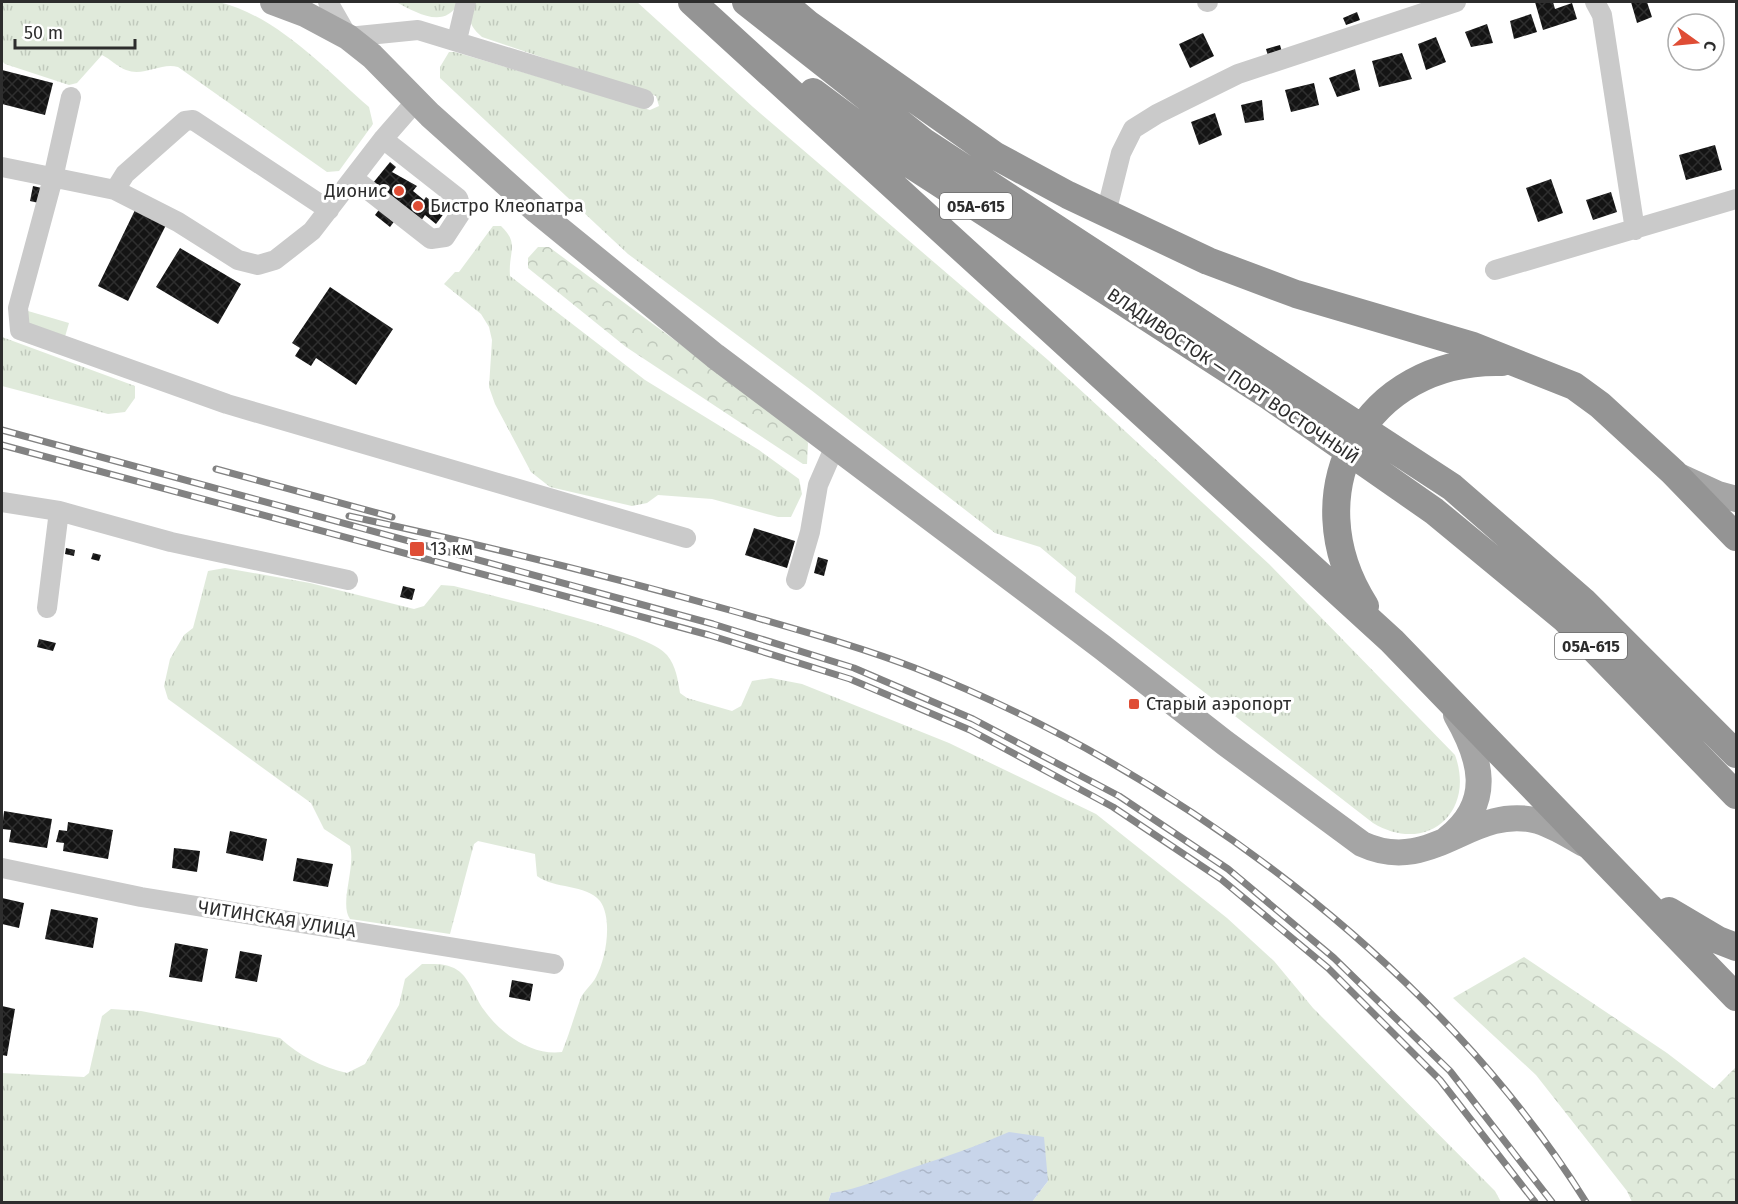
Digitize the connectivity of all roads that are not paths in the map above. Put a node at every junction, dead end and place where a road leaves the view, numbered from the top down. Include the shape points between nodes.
1 (273, 2) edge
2 (328, 2) edge
3 (466, 2) edge
4 (692, 2) edge
5 (746, 2) edge
6 (782, 2) edge
7 (791, 2) edge
8 (1456, 2) edge
9 (1595, 2) edge
10 (808, 24) junction
11 (348, 37) junction
12 (457, 40) junction
13 (71, 97) dead end
14 (644, 99) dead end
15 (417, 100) junction
16 (383, 139) junction
17 (2, 167) edge
18 (53, 178) junction
19 (352, 178) junction
20 (115, 190) junction
21 (1737, 199) edge
22 (329, 210) junction
23 (1106, 213) junction
24 (1635, 231) junction
25 (1495, 270) dead end
26 (1549, 375) junction
27 (1276, 385) junction
28 (835, 446) junction
29 (1673, 472) junction
30 (1737, 499) edge
31 (2, 502) edge
32 (59, 511) junction
33 (1737, 537) edge
34 (686, 538) dead end
35 (348, 580) dead end
36 (796, 580) dead end
37 (47, 608) dead end
38 (1392, 641) junction
39 (1444, 694) junction
40 (1737, 754) edge
41 (1737, 795) edge
42 (1444, 841) junction
43 (1599, 853) junction
44 (2, 868) edge
45 (1634, 889) junction
46 (1737, 947) edge
47 (554, 964) dead end
48 (1737, 997) edge

1 - 11 main road
2 - 11 street
3 - 12 street
4 - 27 highway, ВЛАДИВОСТОК — ПОРТ ВОСТОЧНЫЙ / 05А-615 via 907,162
4 - 38 highway
5 - 27 highway, ВЛАДИВОСТОК — ПОРТ ВОСТОЧНЫЙ / 05А-615 via 924,142
6 - 10 highway
7 - 10 street
8 - 23 street via 1238,74 1157,114 1133,129 1121,153
9 - 24 street via 1602,15
10 - 23 highway via 994,155
11 - 12 street via 418,30
11 - 15 main road
12 - 14 street
13 - 18 street
15 - 16 street
15 - 28 main road via 537,211 715,356
16 - 19 street
16 - 19 street via 458,198 462,211 445,237 431,239
17 - 18 street
18 - 20 street
18 - 34 street via 18,308 20,330 227,404
19 - 22 street
20 - 22 street via 178,222 238,260 258,265 275,260 312,231
20 - 22 street via 125,174 185,121 193,120
21 - 24 street
23 - 26 highway via 1208,261 1296,294 1473,346
24 - 25 street
26 - 29 highway via 1574,386 1600,405
26 - 38 highway via 1504,362 1456,364 1433,371 1392,395 1359,432 1339,480 1336,533 1351,583
27 - 40 highway, ВЛАДИВОСТОК — ПОРТ ВОСТОЧНЫЙ / 05А-615 via 1452,487 1583,601
27 - 41 highway, ВЛАДИВОСТОК — ПОРТ ВОСТОЧНЫЙ / 05А-615 via 1565,619
28 - 36 street via 818,485
28 - 42 main road via 1362,844 1404,854
29 - 30 main road
29 - 33 highway
31 - 32 street
32 - 35 street via 171,542
32 - 37 street
38 - 39 highway
39 - 42 main road via 1472,742 1479,778 1469,813
39 - 43 highway
42 - 43 main road via 1503,820 1533,820
43 - 45 highway
44 - 47 street, ЧИТИНСКАЯ УЛИЦА via 141,897
45 - 46 highway via 1697,928
45 - 48 highway

